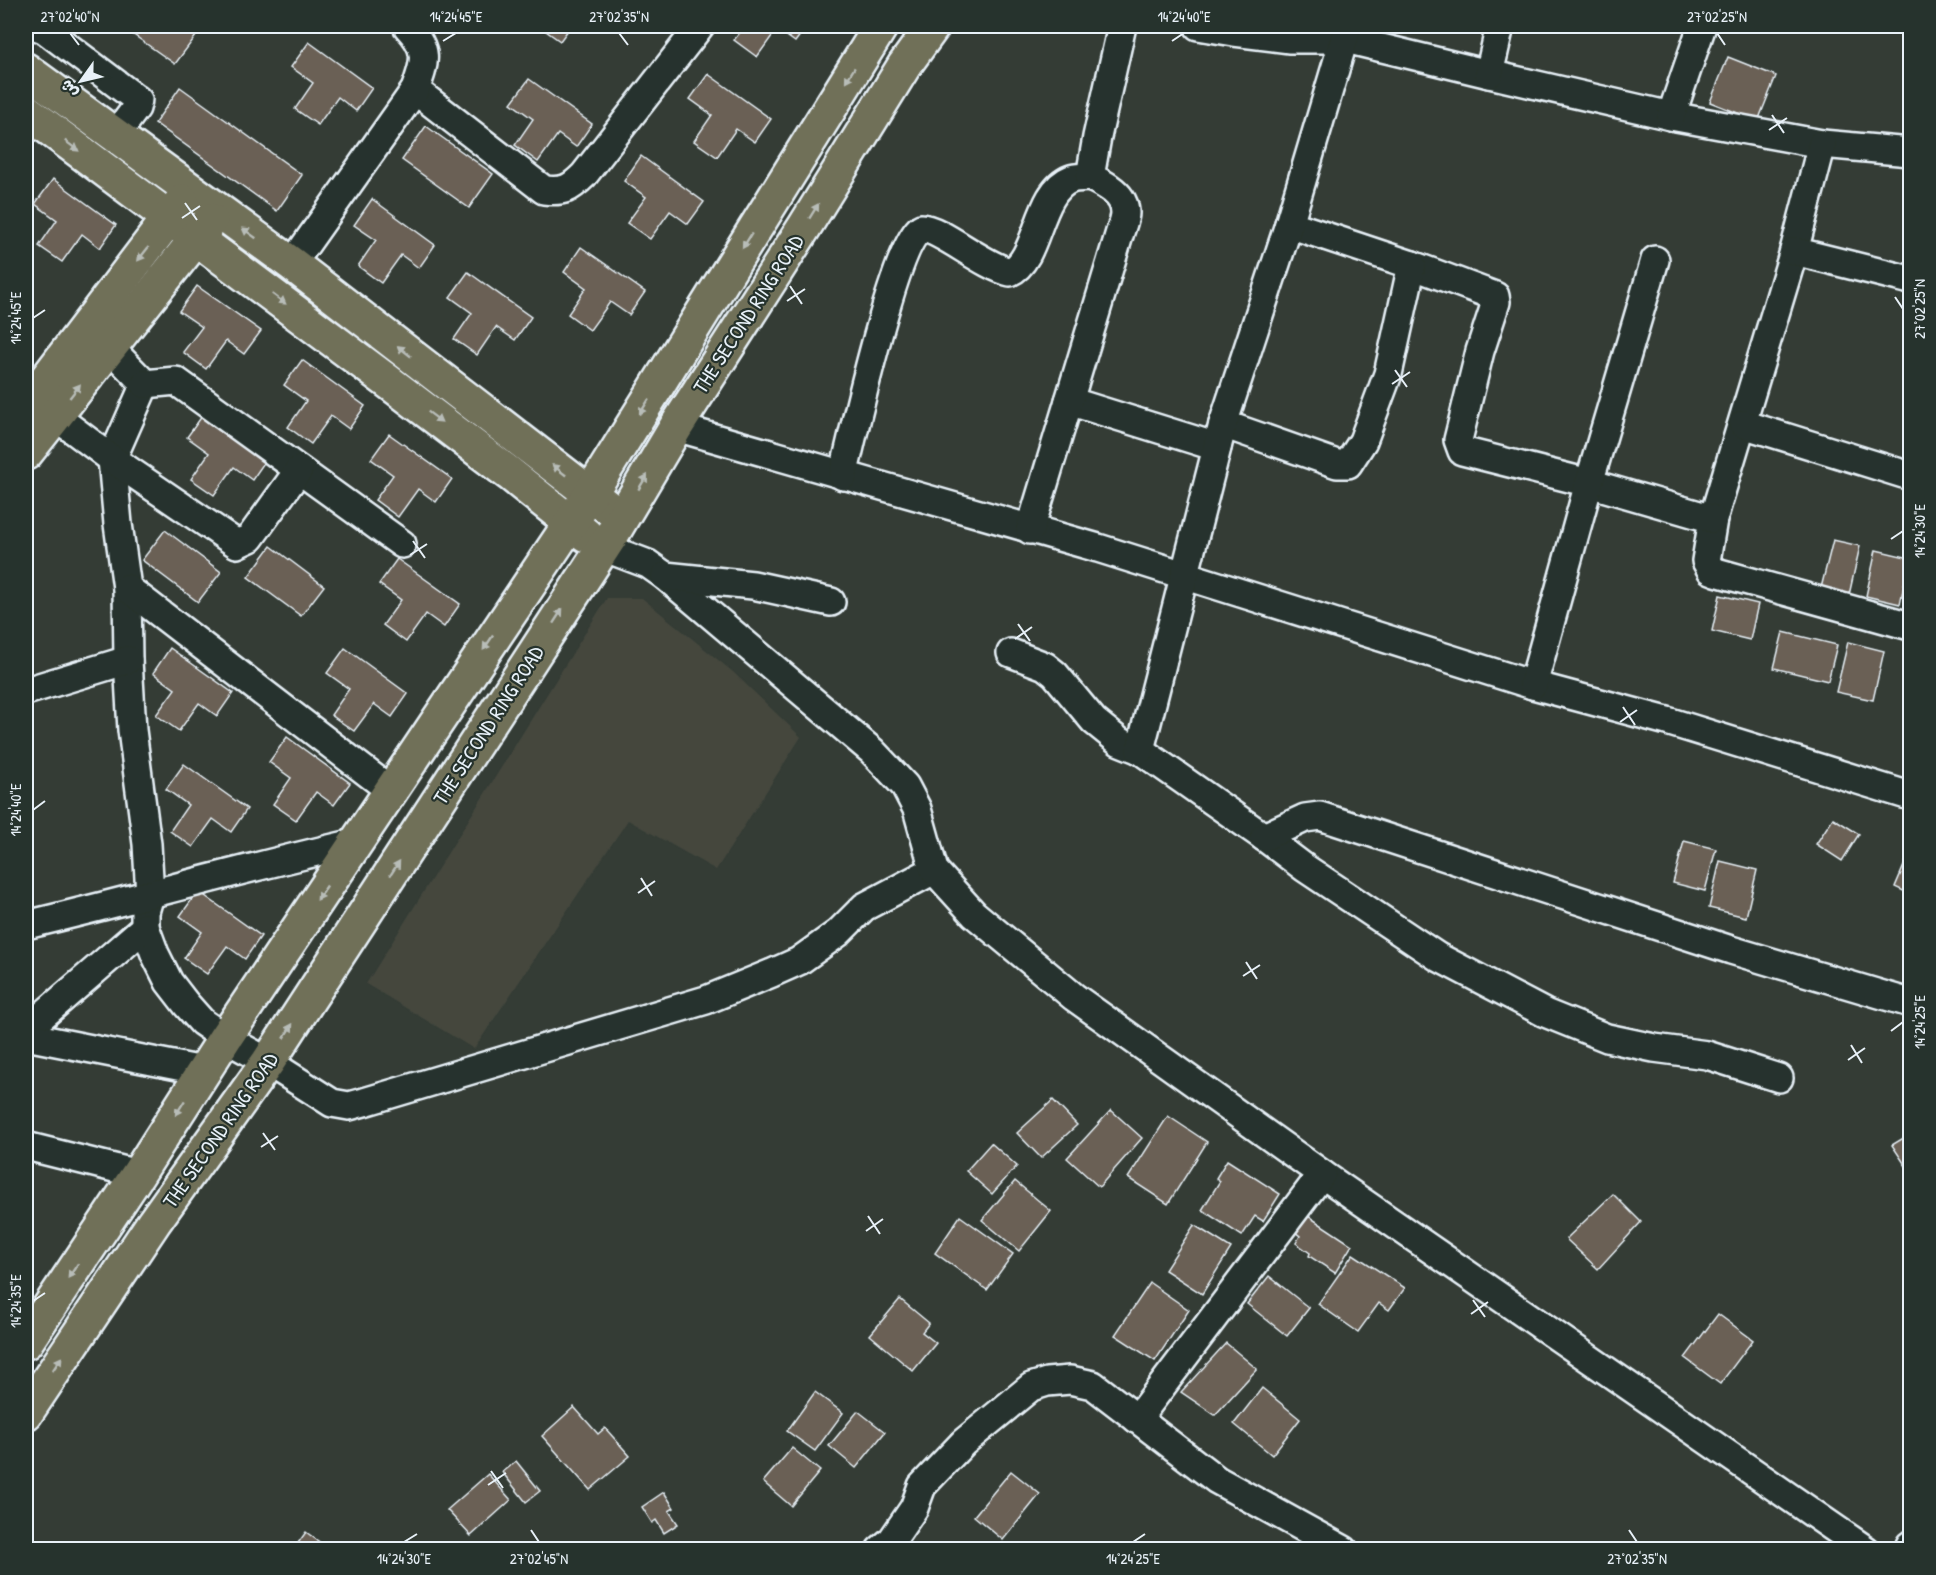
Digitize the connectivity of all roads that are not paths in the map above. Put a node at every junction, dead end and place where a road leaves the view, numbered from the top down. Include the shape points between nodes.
1 (36, 26) edge
2 (407, 26) edge
3 (700, 26) edge
4 (881, 26) edge
5 (933, 26) edge
6 (1122, 26) edge
7 (1198, 26) edge
8 (1500, 26) edge
9 (1702, 26) edge
10 (1347, 32) edge
11 (26, 70) edge
12 (1489, 74) junction
13 (415, 90) junction
14 (26, 111) edge
15 (1671, 116) junction
16 (115, 136) junction
17 (1822, 144) junction
18 (1911, 152) edge
19 (1090, 177) junction
20 (189, 190) junction
21 (218, 211) junction
22 (170, 219) junction
23 (1289, 224) junction
24 (198, 238) junction
25 (1794, 250) junction
26 (1655, 260) dead end
27 (292, 264) junction
28 (1412, 265) junction
29 (1911, 280) edge
30 (109, 347) junction
31 (145, 384) junction
32 (1069, 401) junction
33 (40, 411) edge
34 (1743, 424) junction
35 (676, 428) junction
36 (1220, 436) junction
37 (26, 453) edge
38 (112, 459) junction
39 (299, 470) junction
40 (843, 476) junction
41 (1911, 476) edge
42 (1589, 483) junction
43 (590, 494) junction
44 (622, 518) junction
45 (1713, 519) junction
46 (568, 523) junction
47 (1030, 530) junction
48 (402, 544) dead end
49 (603, 547) junction
50 (656, 570) junction
51 (1184, 577) junction
52 (127, 588) junction
53 (831, 602) dead end
54 (1911, 626) edge
55 (1011, 653) dead end
56 (128, 660) junction
57 (1533, 685) junction
58 (26, 692) edge
59 (1140, 750) junction
60 (390, 790) junction
61 (1911, 796) edge
62 (1264, 837) junction
63 (355, 843) junction
64 (934, 870) junction
65 (150, 895) junction
66 (26, 925) edge
67 (145, 927) junction
68 (1911, 1003) edge
69 (26, 1030) edge
70 (26, 1036) edge
71 (225, 1038) junction
72 (268, 1062) junction
73 (204, 1071) junction
74 (1779, 1078) dead end
75 (26, 1146) edge
76 (138, 1174) junction
77 (1322, 1174) junction
78 (26, 1342) edge
79 (26, 1413) edge
80 (1137, 1419) junction
81 (1860, 1548) edge
82 (880, 1550) edge
83 (1344, 1550) edge

1 - 16 street via 44,28 138,100
2 - 13 street via 425,57
3 - 13 street via 584,175 562,192 544,190
4 -> 43 main road, THE SECOND RING ROAD
35 -> 5 main road, THE SECOND RING ROAD
6 - 19 street
7 - 10 street via 1290,39
8 - 12 street
9 - 15 street
10 - 12 street
10 - 23 street
11 - 16 main road
12 - 15 street
13 - 27 street
14 -> 22 main road
15 - 17 street
16 - 20 main road
17 - 18 street
17 - 25 street
19 - 32 street via 1110,187 1125,212
19 - 40 street via 1072,178 1059,186 1023,260 1010,272 983,262 931,230 921,228 916,232 893,284
20 - 21 main road
20 - 22 main road
21 - 24 main road
27 -> 21 main road
22 - 24 main road
22 -> 33 main road
23 - 28 street
23 - 36 street
24 - 30 main road
24 -> 46 main road via 501,467
25 - 29 street
25 - 34 street
26 - 42 street
43 -> 27 main road
28 - 36 street via 1388,374 1363,441 1348,464
28 - 42 street via 1497,298 1458,440 1462,451
30 - 31 street
33 -> 30 main road
31 - 38 street
31 - 39 street via 176,381
32 - 36 street
32 - 47 street
33 - 37 main road
33 - 38 street
34 - 41 street
34 - 45 street
35 - 40 street
44 -> 35 main road, THE SECOND RING ROAD
36 - 51 street
38 - 39 street via 237,543 250,538
38 - 52 street
39 - 48 street
40 - 47 street
42 - 45 street
42 - 57 street
43 - 44 main road
43 - 46 main road, THE SECOND RING ROAD
44 - 49 main road, THE SECOND RING ROAD
44 - 50 street
45 - 54 street via 1706,561 1710,570
46 - 49 main road
46 -> 60 main road, THE SECOND RING ROAD
47 - 51 street
49 - 50 street
72 -> 49 main road, THE SECOND RING ROAD
50 - 53 street
50 - 64 street via 872,751 905,786 917,809
51 - 57 street
51 - 59 street
52 - 56 street
52 - 60 street
55 - 59 street via 1045,666 1094,721 1120,742
56 - 58 street
56 - 65 street
57 - 61 street via 1667,721
59 - 62 street
60 - 63 main road, THE SECOND RING ROAD
62 - 68 street via 1305,818 1320,816 1731,950
62 - 74 street via 1438,957 1545,1013 1607,1038 1707,1055
63 - 65 street
63 -> 71 main road, THE SECOND RING ROAD
64 - 72 street via 864,907 838,933 799,961 761,978 706,1000 364,1102 349,1106 332,1103
64 - 77 street via 974,914 1074,997
65 - 66 street
65 - 67 street
67 - 69 street
67 - 71 street via 169,982 202,1022
70 - 73 street
71 - 72 street
71 - 73 main road, THE SECOND RING ROAD
79 -> 72 main road, THE SECOND RING ROAD via 154,1222
73 -> 76 main road, THE SECOND RING ROAD
75 - 76 street
76 -> 78 main road, THE SECOND RING ROAD
77 - 80 street
77 - 81 street
80 - 82 street via 1093,1385 1070,1380 1031,1387 964,1442 922,1486 914,1508 892,1540
80 - 83 street via 1217,1480

